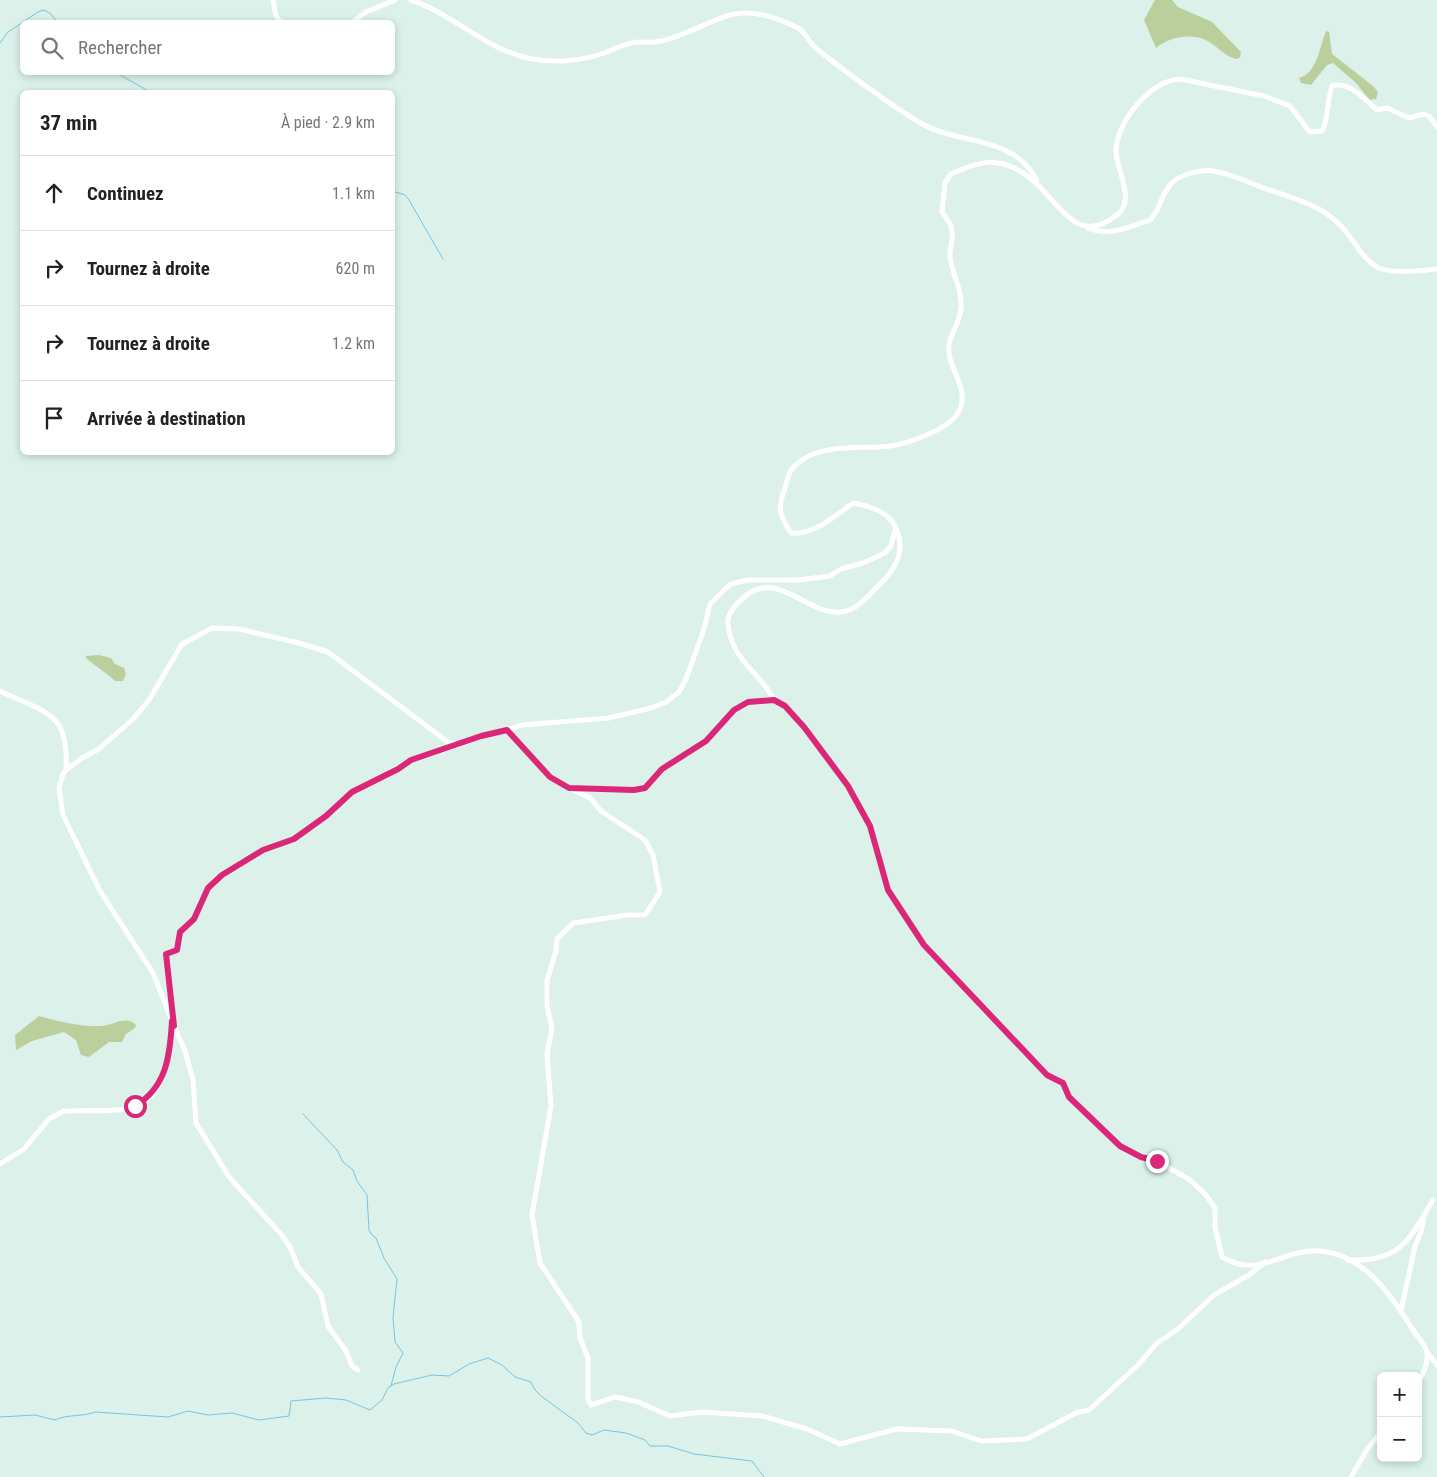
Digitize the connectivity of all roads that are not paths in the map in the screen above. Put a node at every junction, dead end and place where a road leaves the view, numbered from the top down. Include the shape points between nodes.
1 (273, 0) edge
2 (395, 0) edge
3 (411, 0) edge
4 (279, 20) edge
5 (356, 20) edge
6 (1437, 127) edge
7 (1041, 187) junction
8 (1085, 226) junction
9 (1437, 269) edge
10 (895, 530) junction
11 (0, 691) edge
12 (774, 700) junction
13 (507, 730) junction
14 (458, 745) junction
15 (66, 770) junction
16 (569, 788) junction
17 (173, 1024) junction
18 (0, 1164) edge
19 (1433, 1200) dead end
20 (1424, 1215) junction
21 (1347, 1260) junction
22 (1265, 1262) junction
23 (1401, 1311) junction
24 (1427, 1352) junction
25 (1437, 1365) edge
26 (358, 1370) dead end
27 (1422, 1372) edge
28 (1377, 1437) edge
29 (1351, 1477) edge

1 - 4 street
2 - 5 street
3 - 7 street via 426,5 501,48 548,60 590,57 619,46 662,41 732,15 744,13 770,18 803,32 811,45 922,124 983,141 1016,156 1031,170
6 - 8 street via 1430,116 1409,118 1387,108 1378,110 1354,90 1336,85 1332,86 1328,98 1322,131 1310,132 1290,106 1264,96 1180,79 1168,80 1140,102 1119,134 1116,151 1125,190 1125,204 1120,214 1100,226
7 - 8 street
7 - 10 street via 1032,178 998,162 976,165 951,174 945,183 942,212 949,219 953,232 949,256 961,306 949,352 963,395 952,421 934,432 882,447 853,446 828,450 808,457 790,472 780,501 780,515 791,533 798,534 827,521 853,503 874,507 886,515
8 - 9 street via 1111,233 1150,220 1162,195 1174,181 1189,174 1213,171 1293,196 1320,210 1340,224 1354,245 1378,269 1412,272
10 - 12 street via 900,544 898,558 889,575 853,609 840,612 826,610 768,587 753,590 732,610 728,620 731,638 741,661 760,679
10 - 13 street via 891,546 884,553 840,569 830,576 748,580 724,590 710,604 686,680 679,692 666,702 609,718 522,725
11 - 15 street via 56,718 65,737
12 - 16 street via 748,702 734,710 706,741 662,769 645,788
12 - 22 street via 785,706 800,722 848,786 870,826 888,890 924,945 1047,1075 1063,1083 1069,1097 1120,1146 1157,1161 1190,1180 1206,1195 1215,1208 1216,1234 1222,1257 1235,1265 1252,1266
13 - 14 street
13 - 16 street via 550,777
14 - 15 street via 448,742 328,652 239,629 212,628 182,644 149,700 134,718 99,749
14 - 17 street via 411,760 352,792 294,839 263,850 222,875 208,888 194,919 180,932 177,950 166,954
15 - 17 street via 59,788 63,815 100,891 153,973
16 - 22 street via 590,798 602,811 645,840 653,855 660,892 645,915 573,923 557,938 547,981 552,1028 547,1054 551,1106 532,1215 540,1263 579,1322 580,1338 588,1358 588,1400 591,1405 615,1398 638,1402 670,1416 702,1412 762,1416 807,1429 840,1444 897,1428 952,1431 981,1441 1027,1439 1076,1413 1089,1410 1191,1314
17 - 18 street via 166,1071 149,1096 128,1109 64,1111 54,1115 29,1146
17 - 26 street via 186,1051 193,1080 196,1122 229,1177 281,1234 298,1268 321,1294 328,1326 346,1351 352,1366
19 - 20 street
20 - 21 street via 1408,1242 1398,1250 1366,1260
20 - 23 street
21 - 22 street via 1322,1251 1304,1251
21 - 23 street via 1379,1281
23 - 24 street
24 - 25 street
24 - 27 street
28 - 29 street

